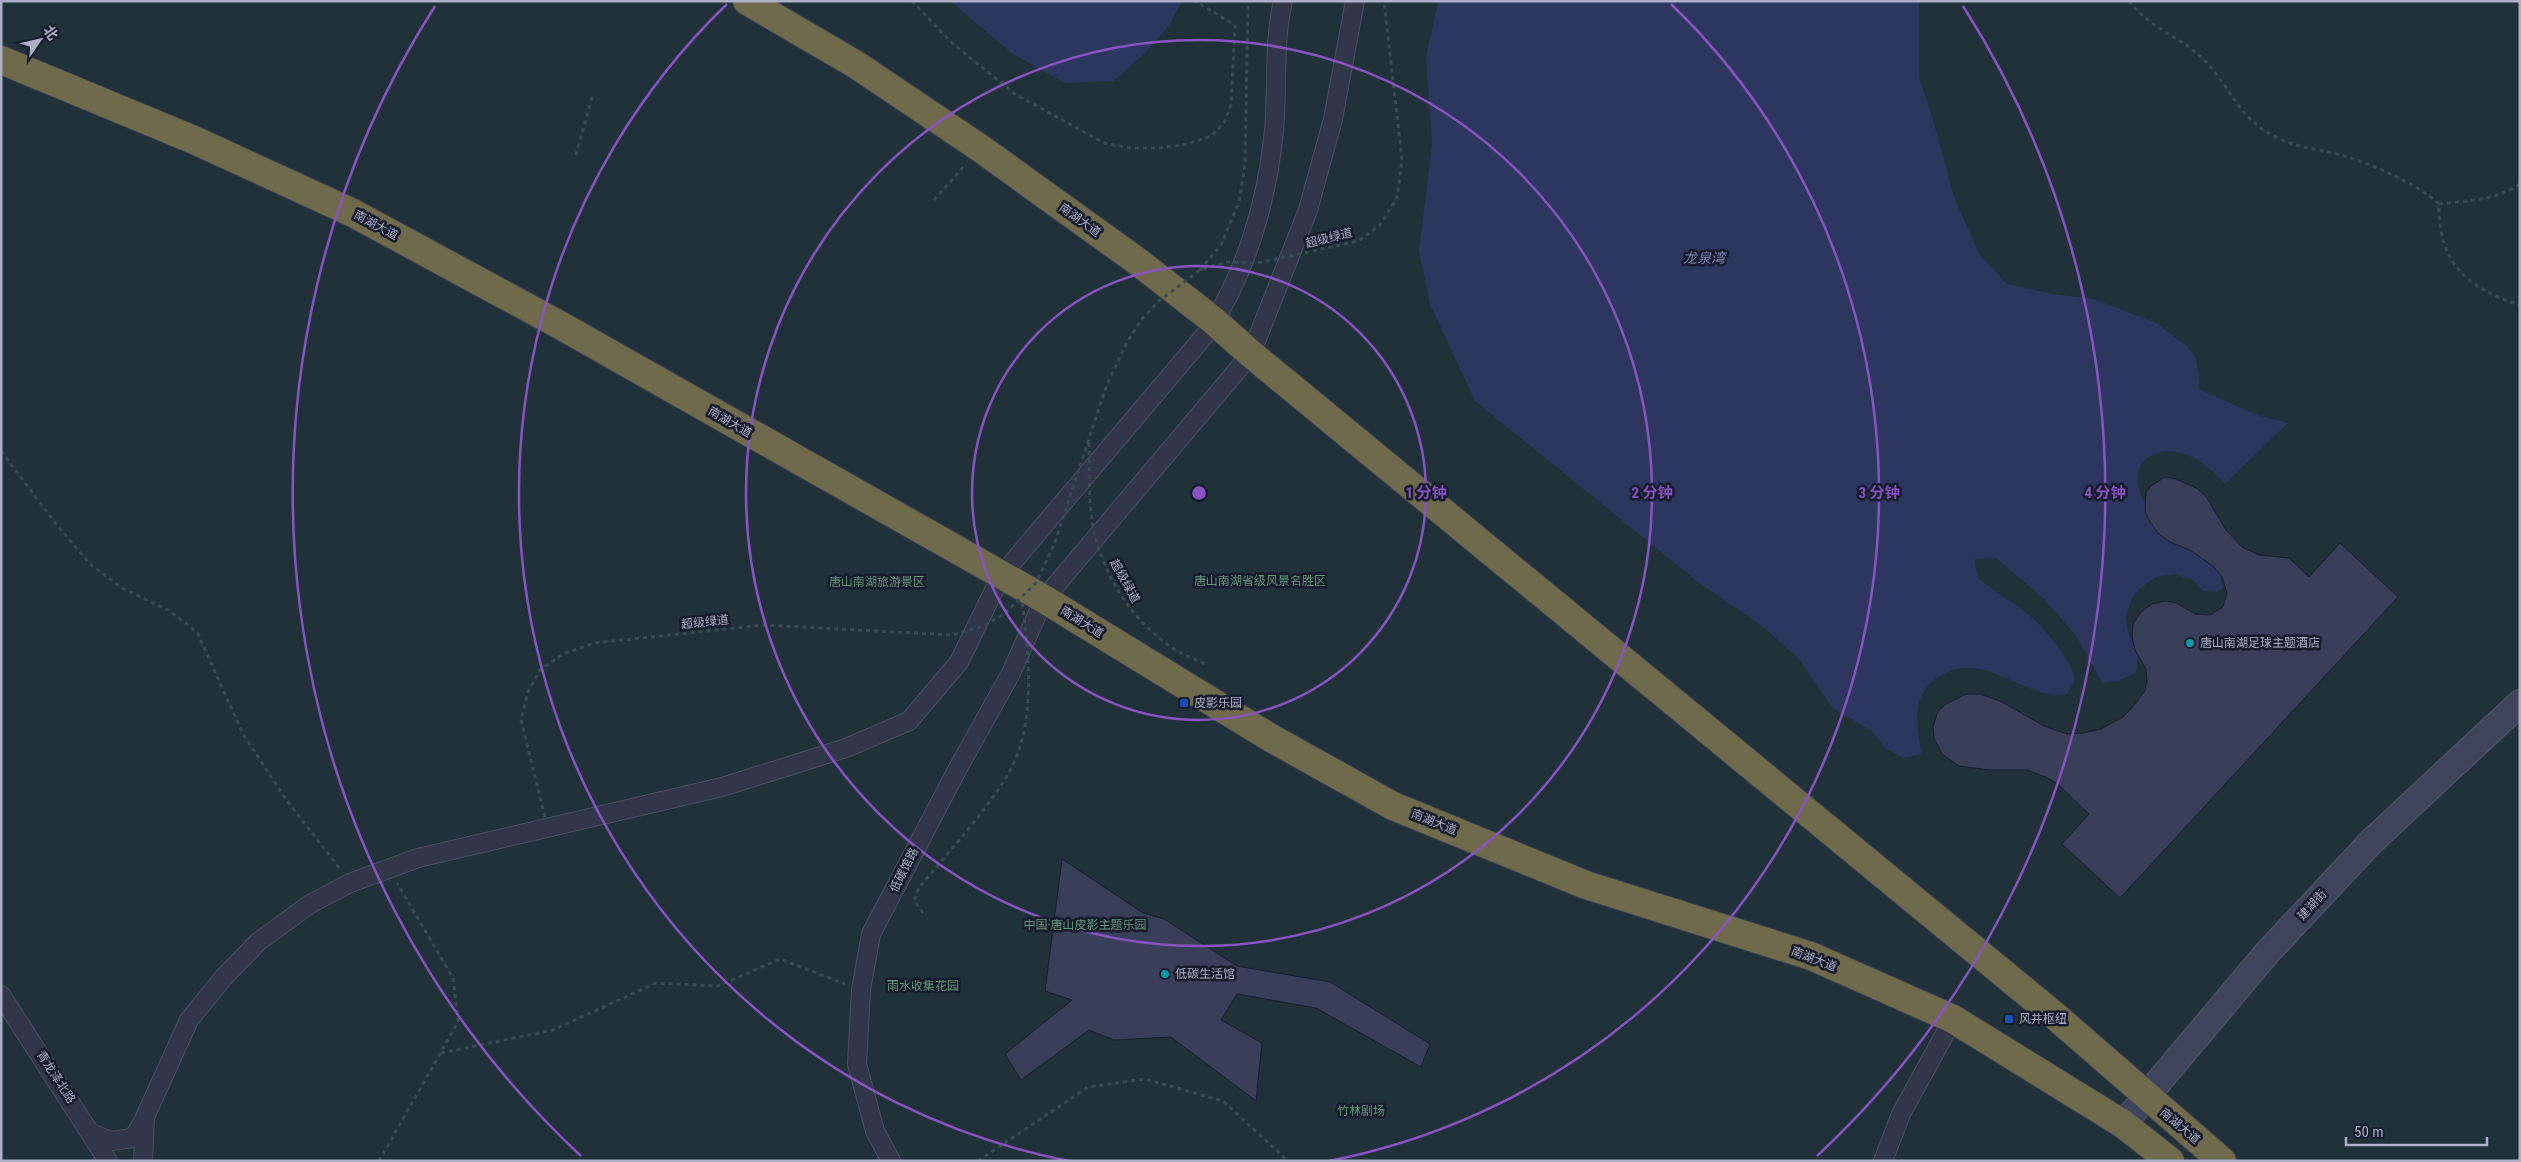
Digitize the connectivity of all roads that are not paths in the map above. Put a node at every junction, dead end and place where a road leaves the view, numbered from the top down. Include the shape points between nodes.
1 (746, 1) edge
2 (1283, 1) edge
3 (1355, 1) edge
4 (1, 60) edge
5 (1214, 321) junction
6 (1251, 354) junction
7 (1001, 576) junction
8 (1033, 599) junction
9 (2520, 703) edge
10 (1, 994) edge
11 (1953, 1019) junction
12 (2146, 1097) junction
13 (145, 1117) junction
14 (2123, 1124) junction
15 (93, 1134) junction
16 (108, 1161) edge
17 (143, 1161) edge
18 (891, 1161) edge
19 (1883, 1161) edge
20 (2170, 1161) edge
21 (2222, 1161) edge

1 - 5 highway, 南湖大道 via 855,64 980,148
2 - 5 street via 1278,22 1274,130 1268,178 1252,234 1228,298
3 - 6 street, 低碳馆路 via 1333,119 1308,210
4 - 7 highway, 南湖大道 via 194,140 353,213 558,324
5 - 6 highway, 南湖大道
5 - 7 street
6 - 8 street, 低碳馆路
6 - 12 highway, 南湖大道 via 2047,1009
7 - 8 highway, 南湖大道
7 - 13 street via 959,662 909,721 846,748 722,787 388,867 310,904 258,942 189,1020
8 - 11 highway, 南湖大道 via 1393,806 1586,885 1811,956
8 - 18 street, 低碳馆路 via 1011,673 871,934 861,990 857,1064 876,1130
9 - 12 street, 建湖街 via 2371,842 2267,953
10 - 15 street, 青龙泽北路
11 - 14 highway, 南湖大道
11 - 19 street via 1901,1114
12 - 14 street, 建湖街
12 - 21 highway, 南湖大道
13 - 15 street via 133,1138 111,1141
13 - 17 street
14 - 20 highway, 南湖大道
15 - 16 street, 青龙泽北路

